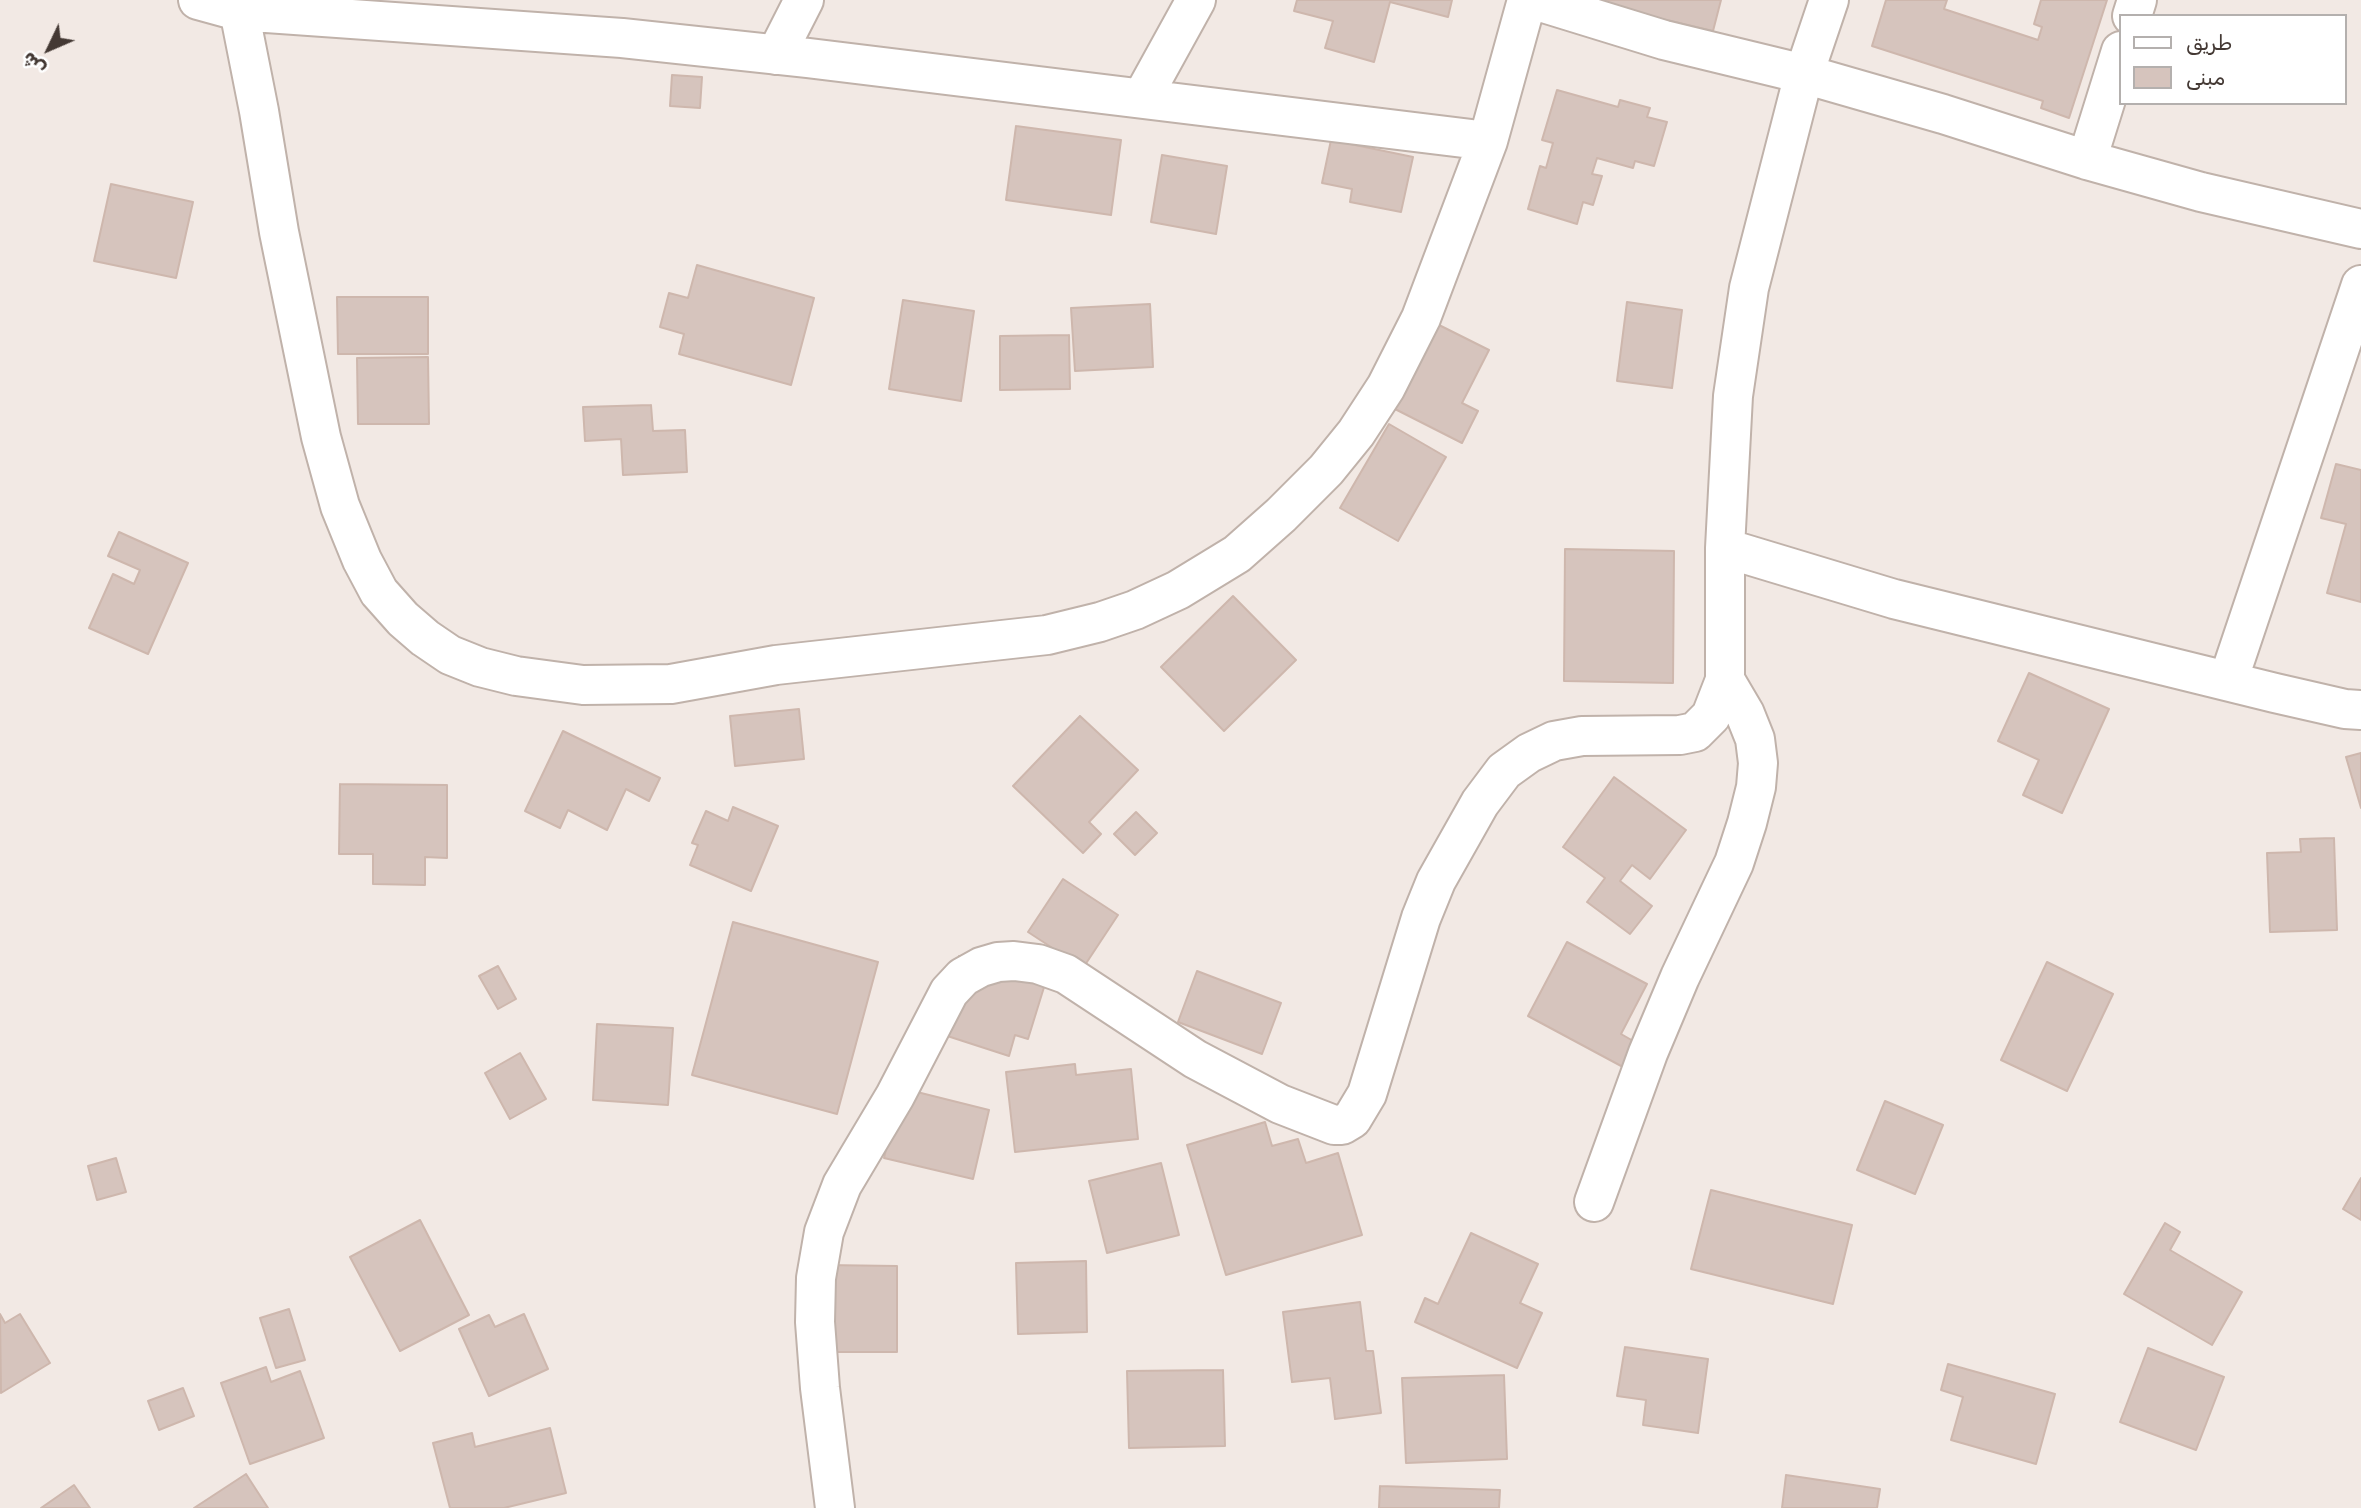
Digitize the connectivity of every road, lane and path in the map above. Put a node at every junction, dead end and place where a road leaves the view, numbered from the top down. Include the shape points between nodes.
1 (198, 0) edge
2 (804, 0) edge
3 (1196, 0) edge
4 (1527, 0) edge
5 (1534, 0) edge
6 (1829, 0) edge
7 (238, 5) edge
8 (481, 14) edge
9 (2120, 54) edge
10 (776, 55) junction
11 (1804, 75) junction
12 (1142, 98) junction
13 (1488, 141) junction
14 (2087, 160) junction
15 (2361, 229) edge
16 (2361, 285) edge
17 (1725, 548) junction
18 (1725, 680) junction
19 (2228, 681) junction
20 (2361, 710) edge
21 (1594, 1202) dead end
22 (835, 1508) edge

1 - 7 street
2 - 10 street
3 - 12 street
4 - 13 street
5 - 11 street via 1664,40
6 - 11 street
7 - 8 street
7 - 13 street via 321,437 340,506 362,560 379,592 403,619 450,654 516,676 583,685 671,684 776,665 1047,635 1100,622 1178,590 1237,554 1326,470 1356,433 1421,318
8 - 10 street via 622,38
9 - 14 street
10 - 12 street
11 - 14 street
11 - 17 street via 1749,288 1733,396
12 - 13 street
14 - 15 street
16 - 19 street
17 - 18 street
17 - 19 street via 1894,599
18 - 21 street via 1755,739 1757,775 1747,823 1734,863 1648,1053
18 - 22 street via 1711,716 1695,732 1554,741 1504,771 1479,803 1436,881 1367,1094 1346,1124 1334,1125 1280,1104 1195,1059 1066,974 1014,961 981,967 963,977 948,992 895,1096 842,1185 824,1232 815,1322
19 - 20 street

